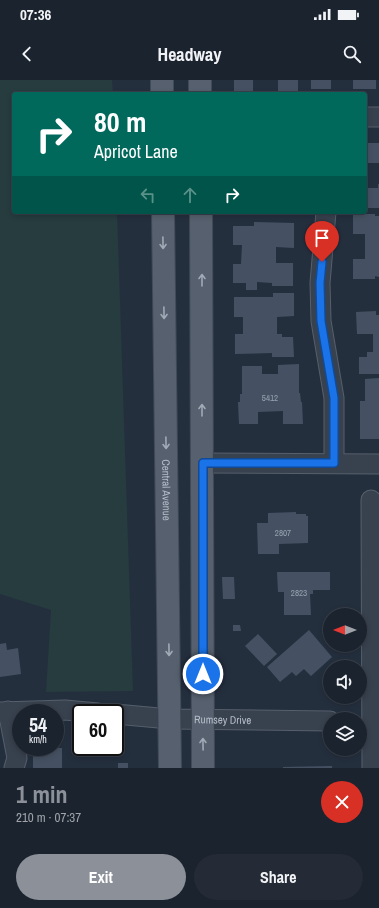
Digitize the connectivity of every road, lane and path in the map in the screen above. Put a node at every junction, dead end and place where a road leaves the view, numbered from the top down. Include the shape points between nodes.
1 (162, 80) edge
2 (200, 80) edge
3 (162, 92) edge
4 (200, 92) edge
5 (367, 117) edge
6 (379, 117) edge
7 (163, 214) edge
8 (201, 214) edge
9 (326, 214) edge
10 (203, 463) junction
11 (334, 463) junction
12 (379, 464) edge
13 (371, 500) dead end
14 (72, 711) edge
15 (4, 712) edge
16 (124, 715) edge
17 (170, 719) junction
18 (203, 719) junction
19 (323, 721) edge
20 (370, 722) edge
21 (14, 768) edge
22 (170, 768) edge
23 (204, 768) edge
24 (372, 768) edge

1 - 3 main road
2 - 4 main road
5 - 6 street
7 -> 17 main road, Central Avenue
10 -> 8 main road
9 - 11 street via 320,283 321,321 334,398
10 - 11 street
10 - 18 main road
11 - 12 street
13 - 20 street
14 - 15 street
15 - 21 street via 17,758
16 - 17 street, Rumsey Drive
17 - 18 street, Rumsey Drive
17 - 22 main road, Central Avenue
18 - 19 street, Rumsey Drive
23 -> 18 main road
20 - 24 street

